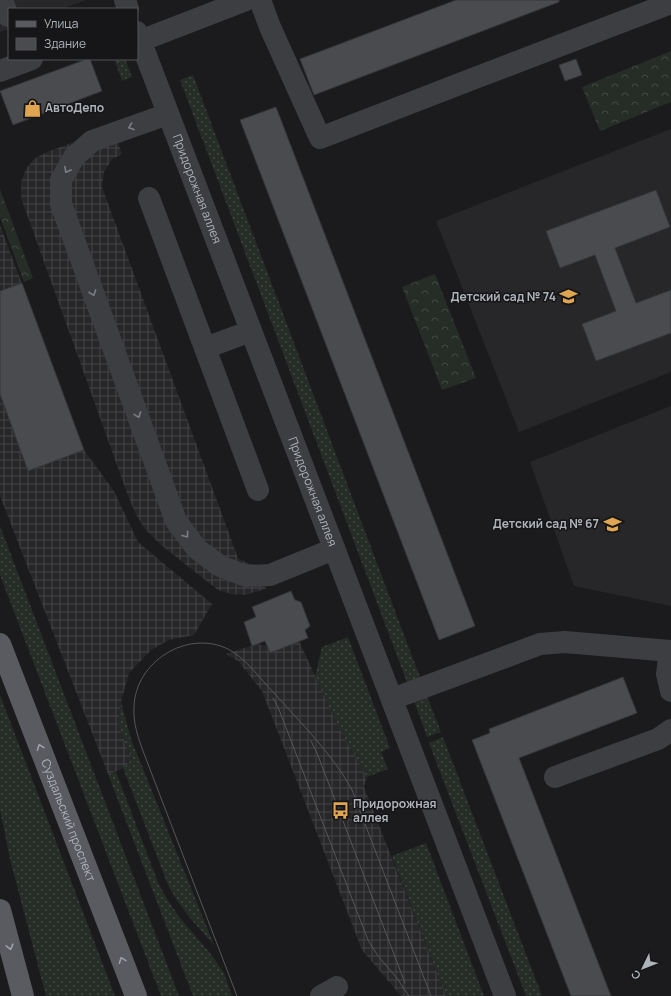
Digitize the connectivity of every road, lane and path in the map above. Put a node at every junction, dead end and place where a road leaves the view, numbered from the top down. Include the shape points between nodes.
1 (246, 0) edge
2 (260, 0) edge
3 (671, 3) edge
4 (139, 36) edge
5 (29, 60) edge
6 (0, 71) edge
7 (168, 114) junction
8 (149, 198) dead end
9 (251, 331) junction
10 (205, 348) junction
11 (258, 490) dead end
12 (334, 549) junction
13 (0, 644) edge
14 (670, 651) edge
15 (671, 691) edge
16 (392, 699) junction
17 (671, 730) edge
18 (555, 777) dead end
19 (0, 910) edge
20 (22, 996) edge
21 (136, 996) edge
22 (505, 996) edge

1 - 4 street
2 - 3 street via 320,138
4 - 7 street, Придорожная аллея
5 - 6 street
7 - 9 street, Придорожная аллея
7 -> 12 street via 92,141 74,157 61,180 61,204 176,521 197,549 220,566 246,576 270,575
8 - 10 street
9 - 10 street
9 - 12 street, Придорожная аллея
10 - 11 street
12 - 16 street, Придорожная аллея
21 -> 13 main road, Суздальский проспект
14 - 15 street via 667,674
14 - 16 street via 565,642 540,644
16 - 22 street, Придорожная аллея
17 - 18 street via 658,739
19 -> 20 main road

